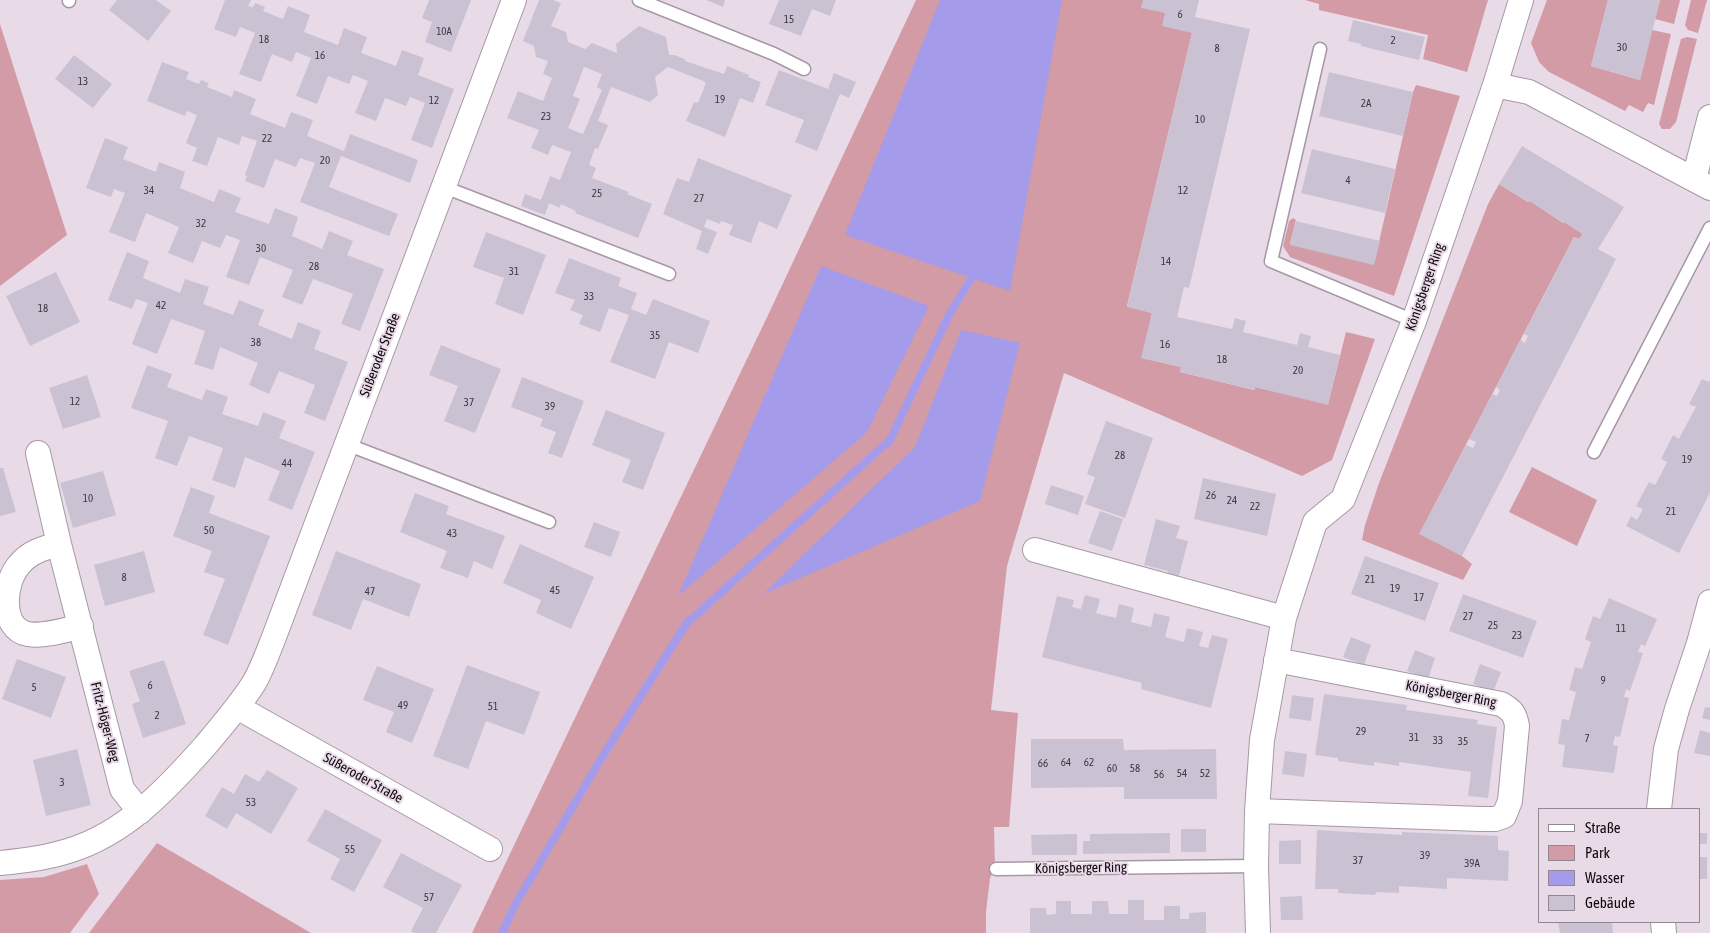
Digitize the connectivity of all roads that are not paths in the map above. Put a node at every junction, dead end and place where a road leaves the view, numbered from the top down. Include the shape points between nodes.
1 (514, 0) edge
2 (639, 0) edge
3 (1521, 0) edge
4 (1320, 49) dead end
5 (804, 69) dead end
6 (1495, 85) junction
7 (1710, 116) edge
8 (1702, 183) edge
9 (444, 187) junction
10 (1710, 228) edge
11 (669, 274) dead end
12 (1414, 321) junction
13 (346, 444) junction
14 (1594, 452) dead end
15 (38, 453) dead end
16 (549, 522) dead end
17 (59, 544) junction
18 (1035, 550) dead end
19 (1710, 602) edge
20 (1284, 618) junction
21 (81, 626) junction
22 (1276, 660) junction
23 (237, 706) junction
24 (1659, 808) edge
25 (1257, 811) junction
26 (140, 812) junction
27 (490, 849) dead end
28 (0, 863) edge
29 (1256, 866) junction
30 (996, 870) dead end
31 (1258, 933) edge

1 - 9 street, Süßeroder Straße
2 - 5 lane
3 - 6 street, Königsberger Ring
4 - 12 lane via 1271,261
6 - 8 street via 1529,92
6 - 12 street, Königsberger Ring
7 - 8 street
9 - 11 lane
9 - 13 street, Süßeroder Straße
10 - 14 lane
12 - 20 street, Königsberger Ring via 1343,499 1315,522
13 - 16 lane
13 - 23 street, Süßeroder Straße via 274,637 255,681
15 - 17 street, Fritz-Höger-Weg
17 - 21 street, Fritz-Höger-Weg
17 - 21 street via 41,548 19,564 10,579 5,599 7,616 16,630 26,634
18 - 20 street
19 - 24 street via 1666,749
20 - 22 street, Königsberger Ring
21 - 26 street, Fritz-Höger-Weg via 122,789
22 - 25 street, Königsberger Ring via 1262,740
22 - 25 street, Königsberger Ring via 1502,704 1509,708 1515,714 1517,726 1510,801 1504,816 1495,819
23 - 26 street, Süßeroder Straße via 178,776
23 - 27 street, Süßeroder Straße
25 - 29 street, Königsberger Ring
26 - 28 street, Süßeroder Straße via 105,835 68,851
29 - 30 lane, Königsberger Ring
29 - 31 street, Königsberger Ring

